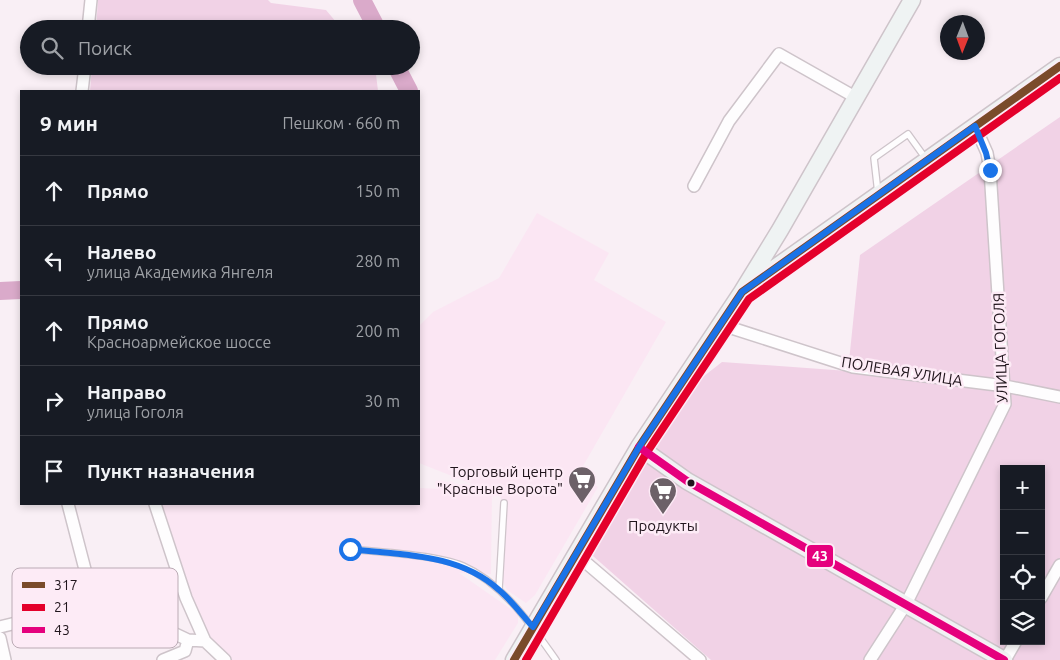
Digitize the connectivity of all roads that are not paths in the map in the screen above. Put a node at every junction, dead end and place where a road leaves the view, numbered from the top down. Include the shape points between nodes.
1 (91, 0) edge
2 (912, 0) edge
3 (89, 20) edge
4 (1060, 66) edge
5 (83, 75) edge
6 (82, 90) edge
7 (855, 97) junction
8 (975, 126) junction
9 (926, 159) junction
10 (694, 186) dead end
11 (878, 193) junction
12 (780, 230) junction
13 (805, 249) junction
14 (742, 292) junction
15 (719, 324) junction
16 (1005, 386) junction
17 (1060, 397) edge
18 (639, 447) junction
19 (504, 503) dead end
20 (68, 505) edge
21 (155, 505) edge
22 (350, 549) dead end
23 (577, 555) junction
24 (1060, 565) edge
25 (85, 568) edge
26 (176, 568) edge
27 (178, 574) edge
28 (499, 589) junction
29 (1045, 591) edge
30 (906, 604) junction
31 (533, 627) junction
32 (178, 635) edge
33 (0, 638) edge
34 (188, 640) junction
35 (205, 641) junction
36 (1013, 645) edge
37 (5, 660) edge
38 (163, 660) edge
39 (225, 660) edge
40 (514, 660) edge
41 (556, 660) edge
42 (700, 660) edge
43 (870, 660) edge
44 (1004, 660) edge

1 - 3 street
2 - 7 main road
4 - 8 main road
5 - 6 street
7 - 10 street via 778,54 729,121
7 - 12 main road
8 - 9 main road
8 - 16 street, УЛИЦА ГОГОЛЯ via 990,170
9 - 11 main road
9 - 11 lane via 908,134 874,158
11 - 13 main road
12 - 13 main road via 782,243
12 - 14 main road
13 - 14 main road
14 - 15 main road
15 - 16 street, ПОЛЕВАЯ УЛИЦА via 853,366
15 - 18 main road
16 - 17 street, ПОЛЕВАЯ УЛИЦА
16 - 30 street, УЛИЦА ГОГОЛЯ via 1003,411
18 - 23 main road
18 - 30 main road via 687,480
19 - 28 lane
20 - 25 street
21 - 26 street
22 - 28 lane via 464,566
23 - 31 main road
23 - 42 street
24 - 29 street
27 - 35 street
28 - 31 lane
30 - 43 street, УЛИЦА ГОГОЛЯ
30 - 44 main road
31 - 40 main road
31 - 41 lane
32 - 34 street
33 - 37 street
34 - 35 street
34 - 38 street via 185,651
35 - 39 street
36 - 44 street

